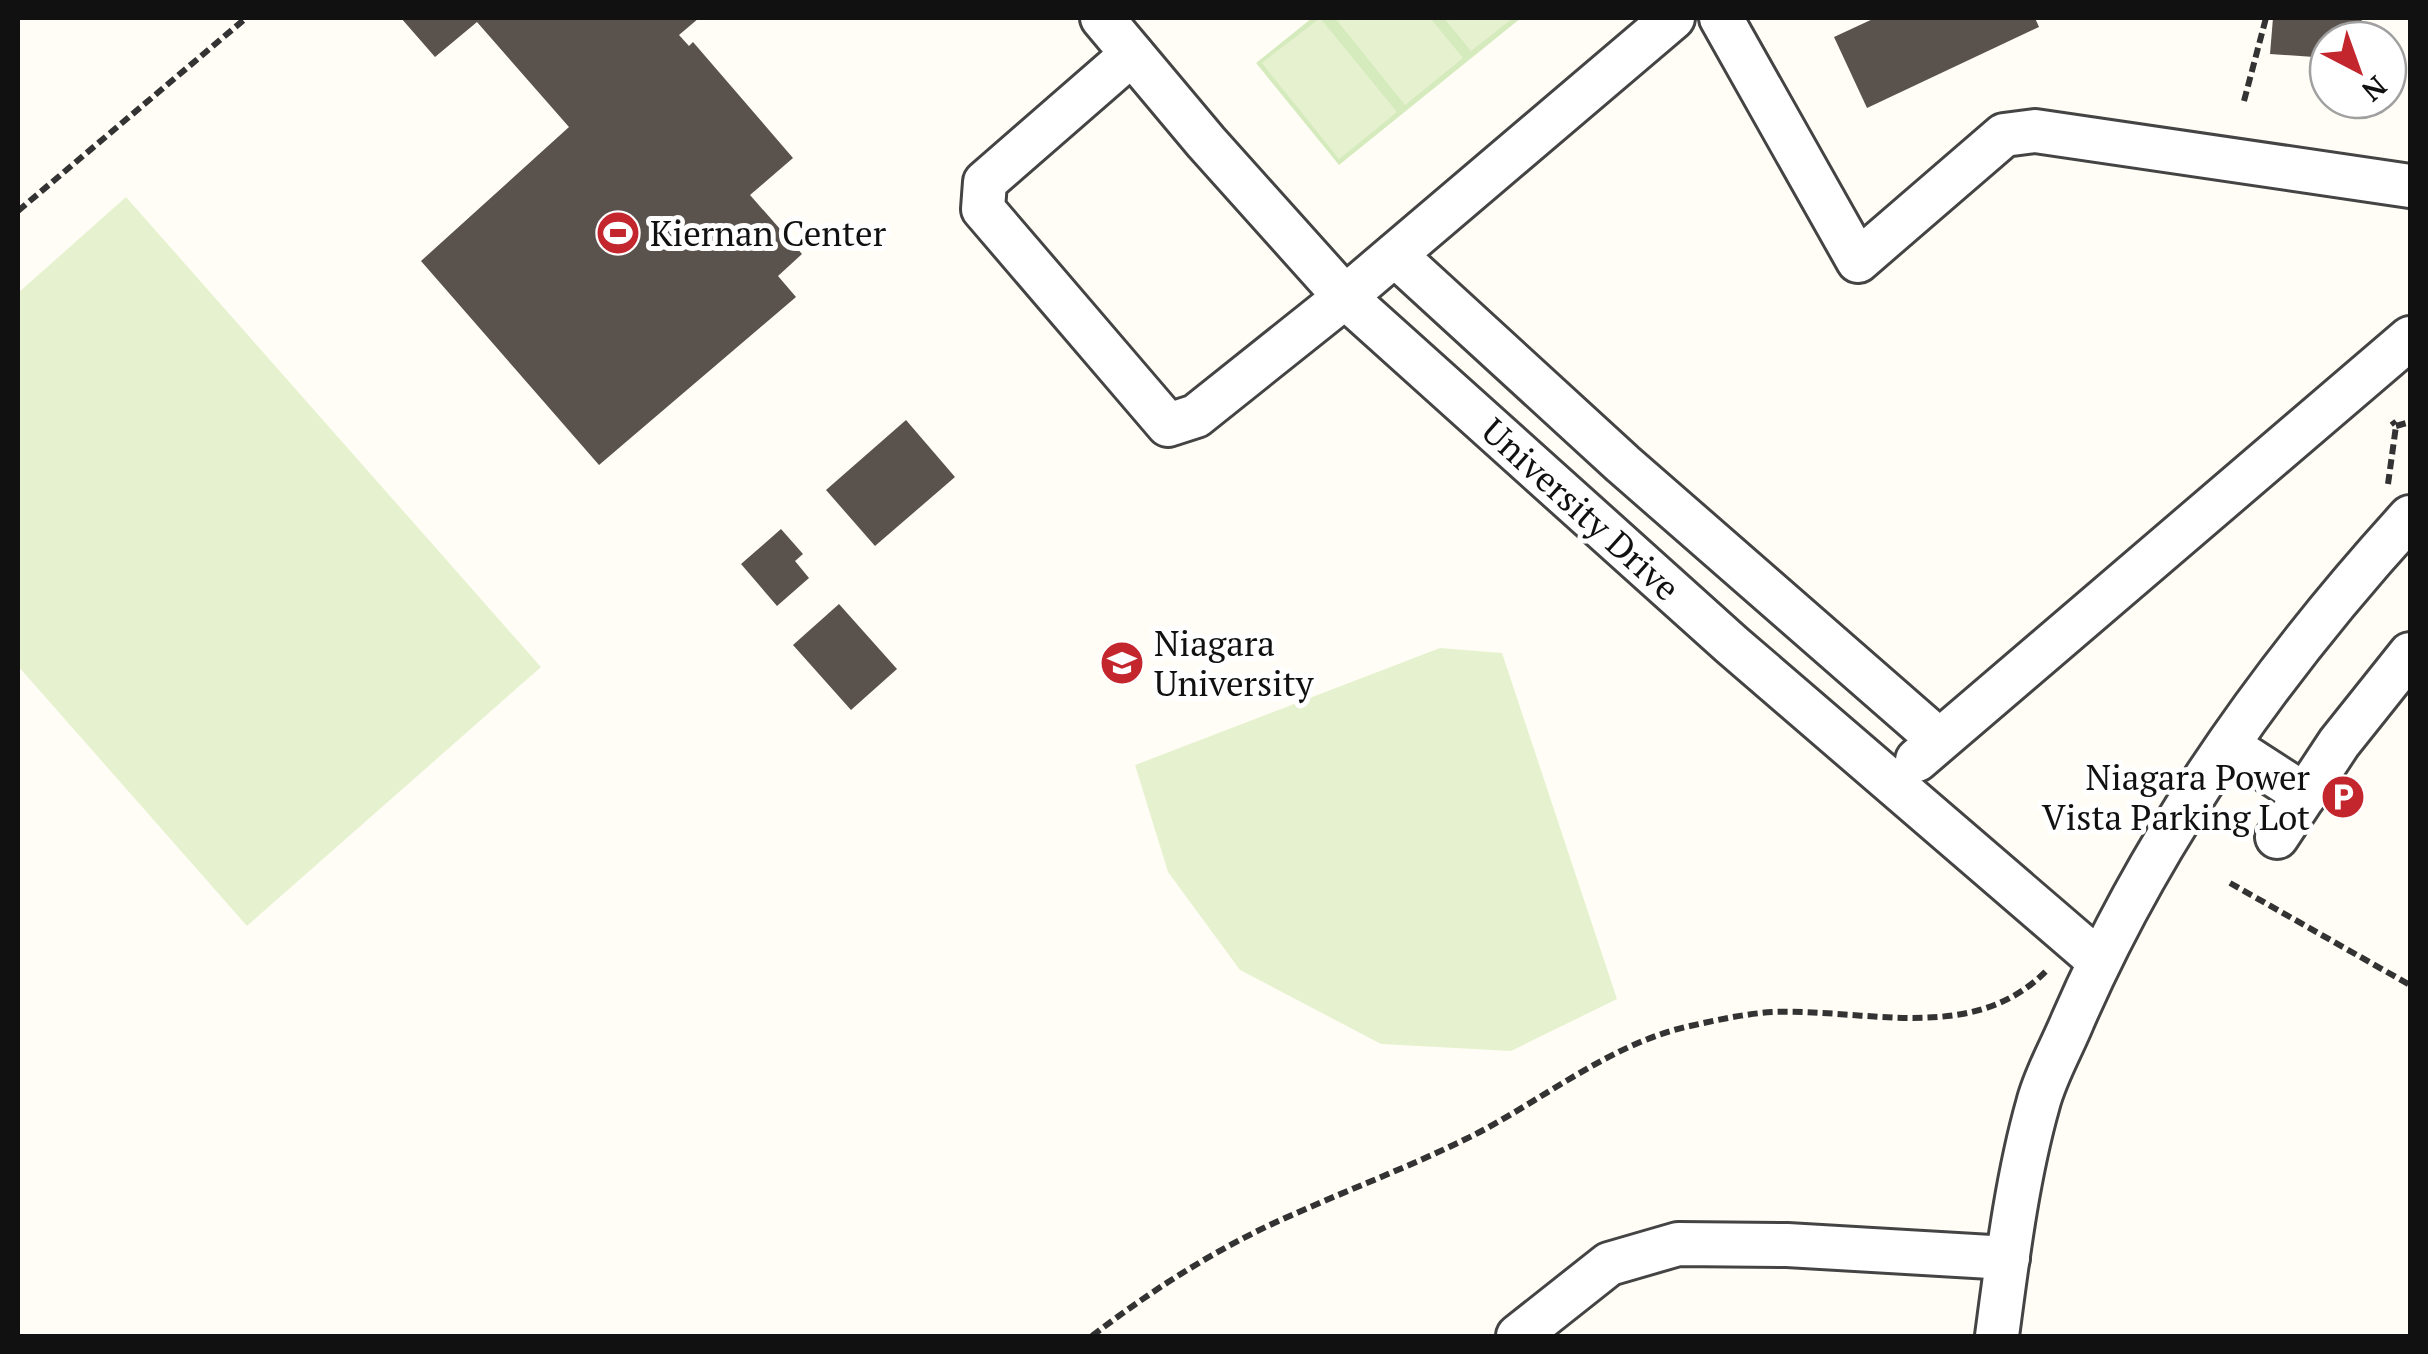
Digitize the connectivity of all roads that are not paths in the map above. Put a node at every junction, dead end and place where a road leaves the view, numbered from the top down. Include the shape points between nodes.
1 (1102, 18) edge
2 (1673, 18) edge
3 (1721, 18) edge
4 (1132, 54) junction
5 (2410, 186) edge
6 (1395, 254) junction
7 (1345, 297) junction
8 (2410, 338) edge
9 (1624, 464) junction
10 (2399, 501) edge
11 (1577, 506) junction
12 (1781, 602) junction
13 (1732, 644) junction
14 (2410, 654) edge
15 (1938, 740) junction
16 (2229, 746) junction
17 (1890, 783) junction
18 (2305, 795) junction
19 (2277, 838) dead end
20 (2099, 961) junction
21 (2008, 1258) junction
22 (1518, 1336) edge
23 (1998, 1336) edge

1 - 4 street, University Drive
2 - 6 street
3 - 5 street via 1858,261 2004,135 2018,132
4 - 7 street, University Drive
4 - 7 street via 985,182 982,209 1168,426 1196,416
6 - 7 street
6 - 9 street
7 - 11 street, University Drive
8 - 15 street
9 - 11 street
9 - 12 street
10 - 16 street
11 - 13 street, University Drive
12 - 13 street
12 - 15 street
13 - 17 street, University Drive
14 - 18 street
15 - 17 street
16 - 18 street
16 - 20 street
17 - 20 street, University Drive
18 - 19 street
20 - 21 street via 2038,1102
21 - 22 street via 1678,1244 1609,1264
21 - 23 street

